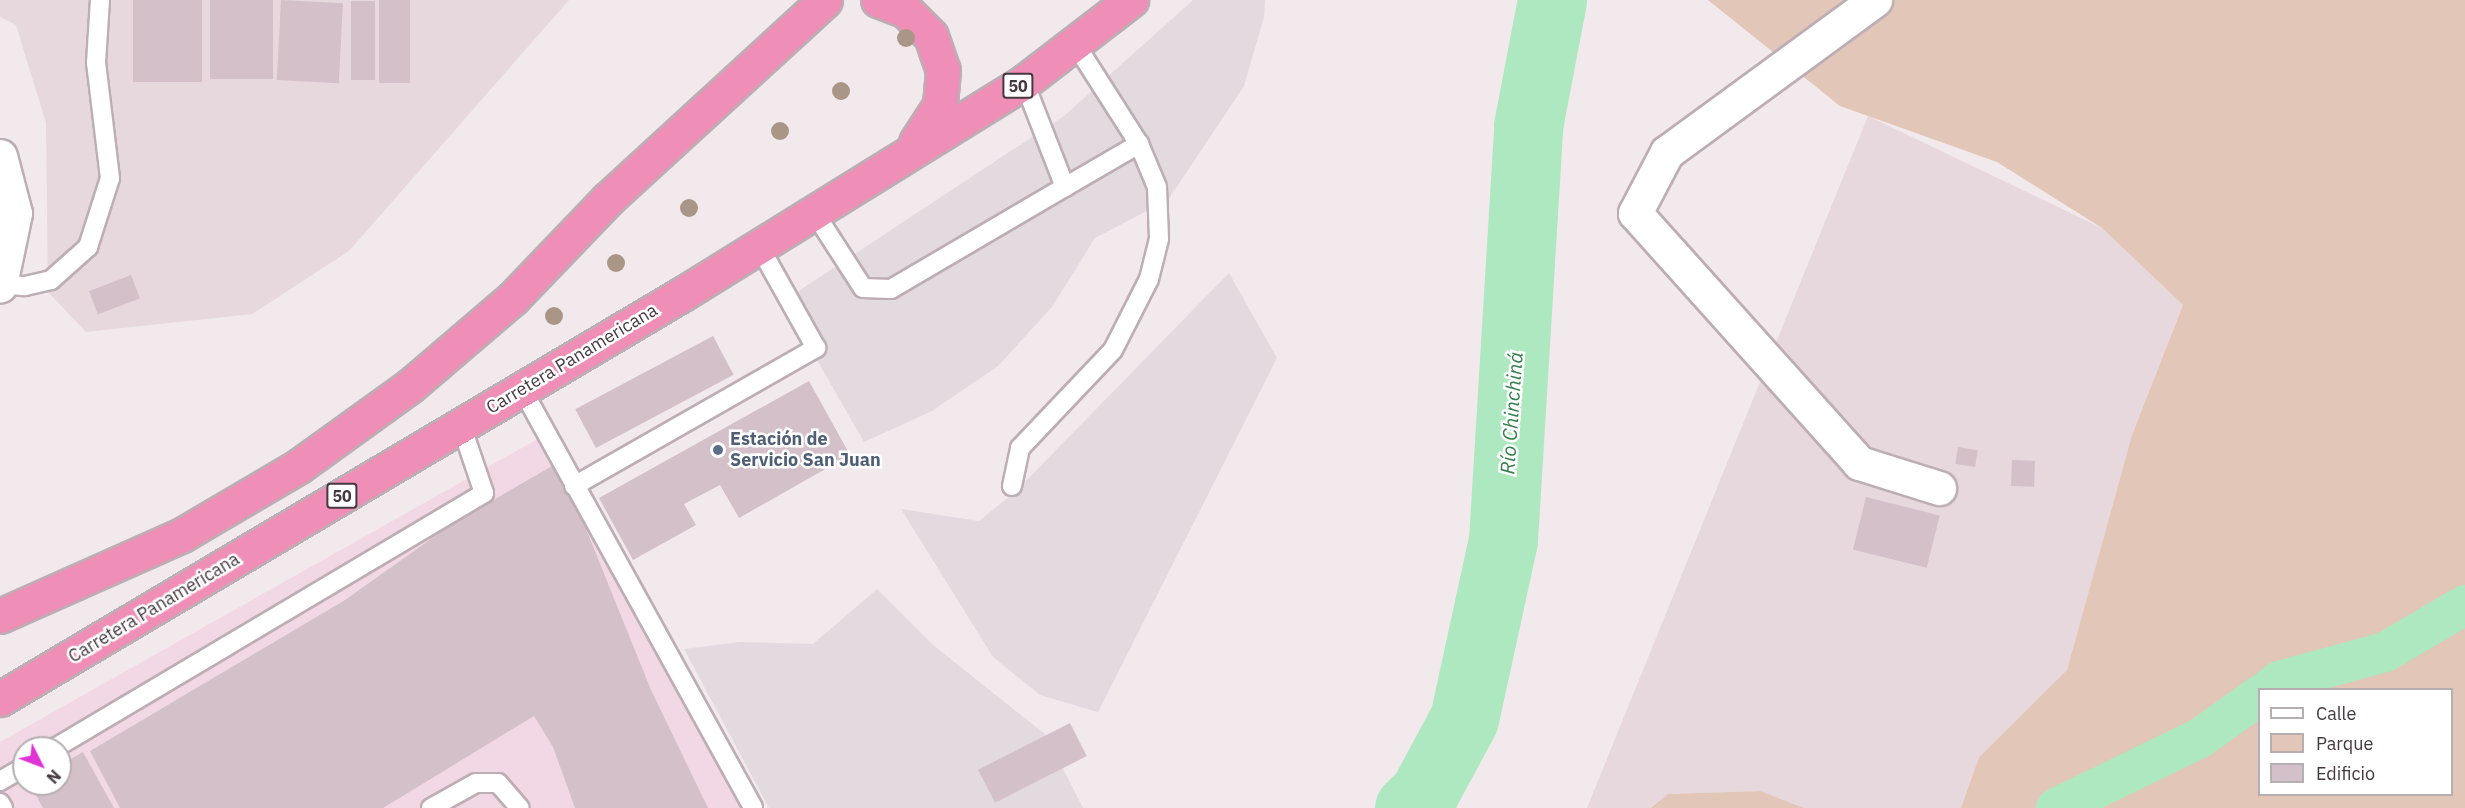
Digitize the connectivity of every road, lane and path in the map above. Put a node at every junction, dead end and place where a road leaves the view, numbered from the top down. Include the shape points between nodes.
1 (100, 0) edge
2 (838, 0) edge
3 (878, 0) edge
4 (1131, 0) edge
5 (1875, 0) edge
6 (816, 8) edge
7 (1076, 45) junction
8 (1024, 82) junction
9 (1139, 144) junction
10 (0, 156) edge
11 (895, 158) junction
12 (1065, 187) junction
13 (813, 212) junction
14 (759, 246) junction
15 (0, 285) edge
16 (522, 389) junction
17 (461, 425) junction
18 (574, 486) junction
19 (1012, 486) dead end
20 (1939, 488) dead end
21 (0, 616) edge
22 (0, 699) edge
23 (72, 738) edge
24 (0, 803) edge
25 (3, 808) edge
26 (431, 808) edge
27 (520, 808) edge
28 (753, 808) edge

1 - 15 lane via 96,63 110,178 88,247 51,279 25,286
2 - 6 highway
3 - 11 highway via 906,11 931,36 943,70 940,105 923,136
4 - 7 highway, Carretera Panamericana / 50
5 - 20 street via 1667,152 1635,213 1859,463
6 - 21 highway via 608,199 513,298 410,386 299,466 182,535
7 - 8 highway, Carretera Panamericana / 50
7 - 9 lane
8 - 11 highway, Carretera Panamericana / 50
8 - 12 lane
9 - 12 lane
9 - 19 lane via 1157,187 1159,239 1149,279 1113,350 1020,448
10 - 15 street via 15,213
11 - 13 highway, Carretera Panamericana / 50
12 - 13 lane via 891,289 862,288
13 - 14 highway, Carretera Panamericana / 50
14 - 16 highway, Carretera Panamericana / 50
14 - 18 lane via 816,348
16 - 17 highway, Carretera Panamericana / 50
16 - 18 lane
17 - 22 highway, Carretera Panamericana / 50
17 - 23 lane via 484,493
18 - 28 lane
24 - 25 lane
26 - 27 lane via 476,783 498,783

